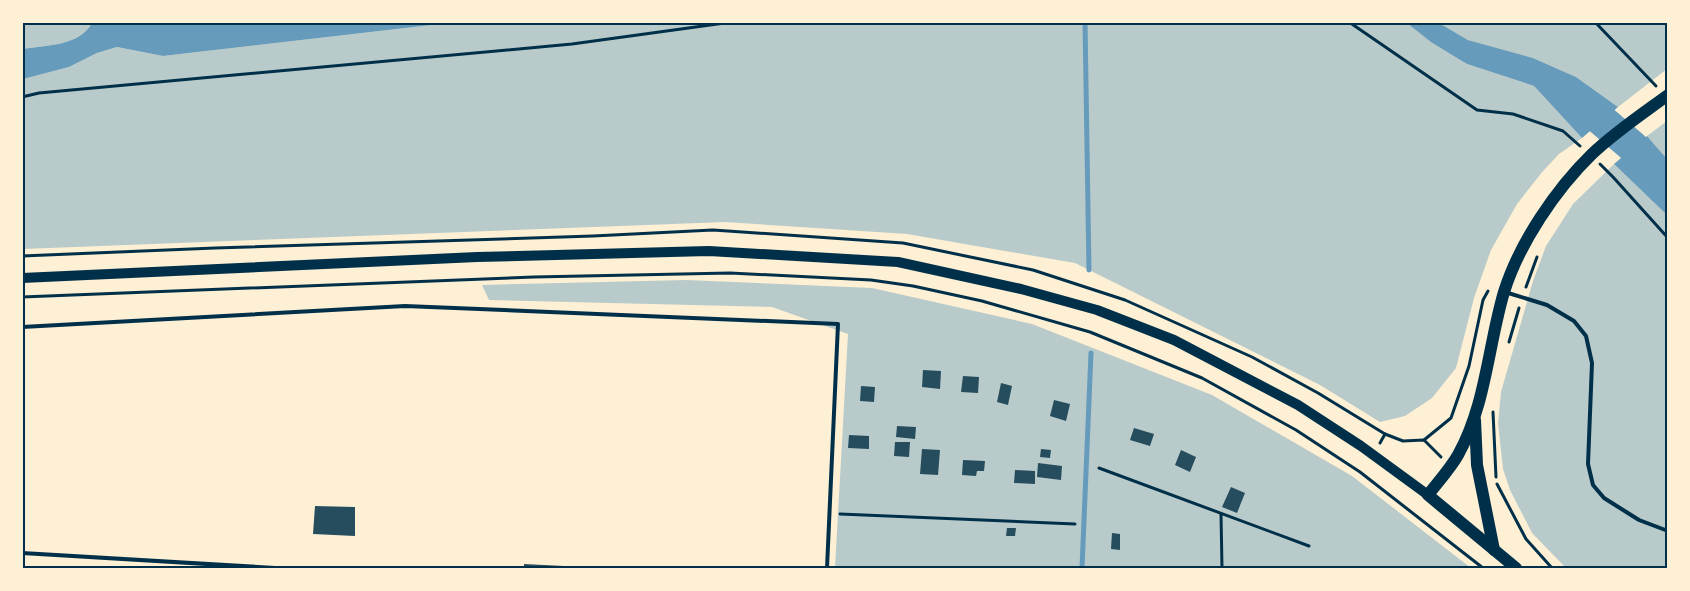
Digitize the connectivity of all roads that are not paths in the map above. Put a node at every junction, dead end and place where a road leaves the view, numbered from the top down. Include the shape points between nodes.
1 (1664, 92) edge
2 (22, 278) edge
3 (1504, 291) junction
4 (22, 327) edge
5 (1475, 416) junction
6 (1428, 495) junction
7 (1668, 531) edge
8 (1494, 549) junction
9 (22, 553) edge
10 (275, 568) edge
11 (826, 568) edge
12 (1516, 568) edge

1 - 3 main road via 1592,154 1561,188 1525,244
2 - 6 street via 477,257 709,251 898,262 1097,310 1174,340 1298,405
3 - 5 main road
3 - 7 lane via 1547,305 1574,321 1587,336 1592,363 1588,464 1593,485 1604,498 1639,520
4 - 11 lane via 405,306 838,324
5 - 6 main road via 1458,456
5 - 8 main road via 1477,465
6 - 8 main road
8 - 12 main road
9 - 10 lane

